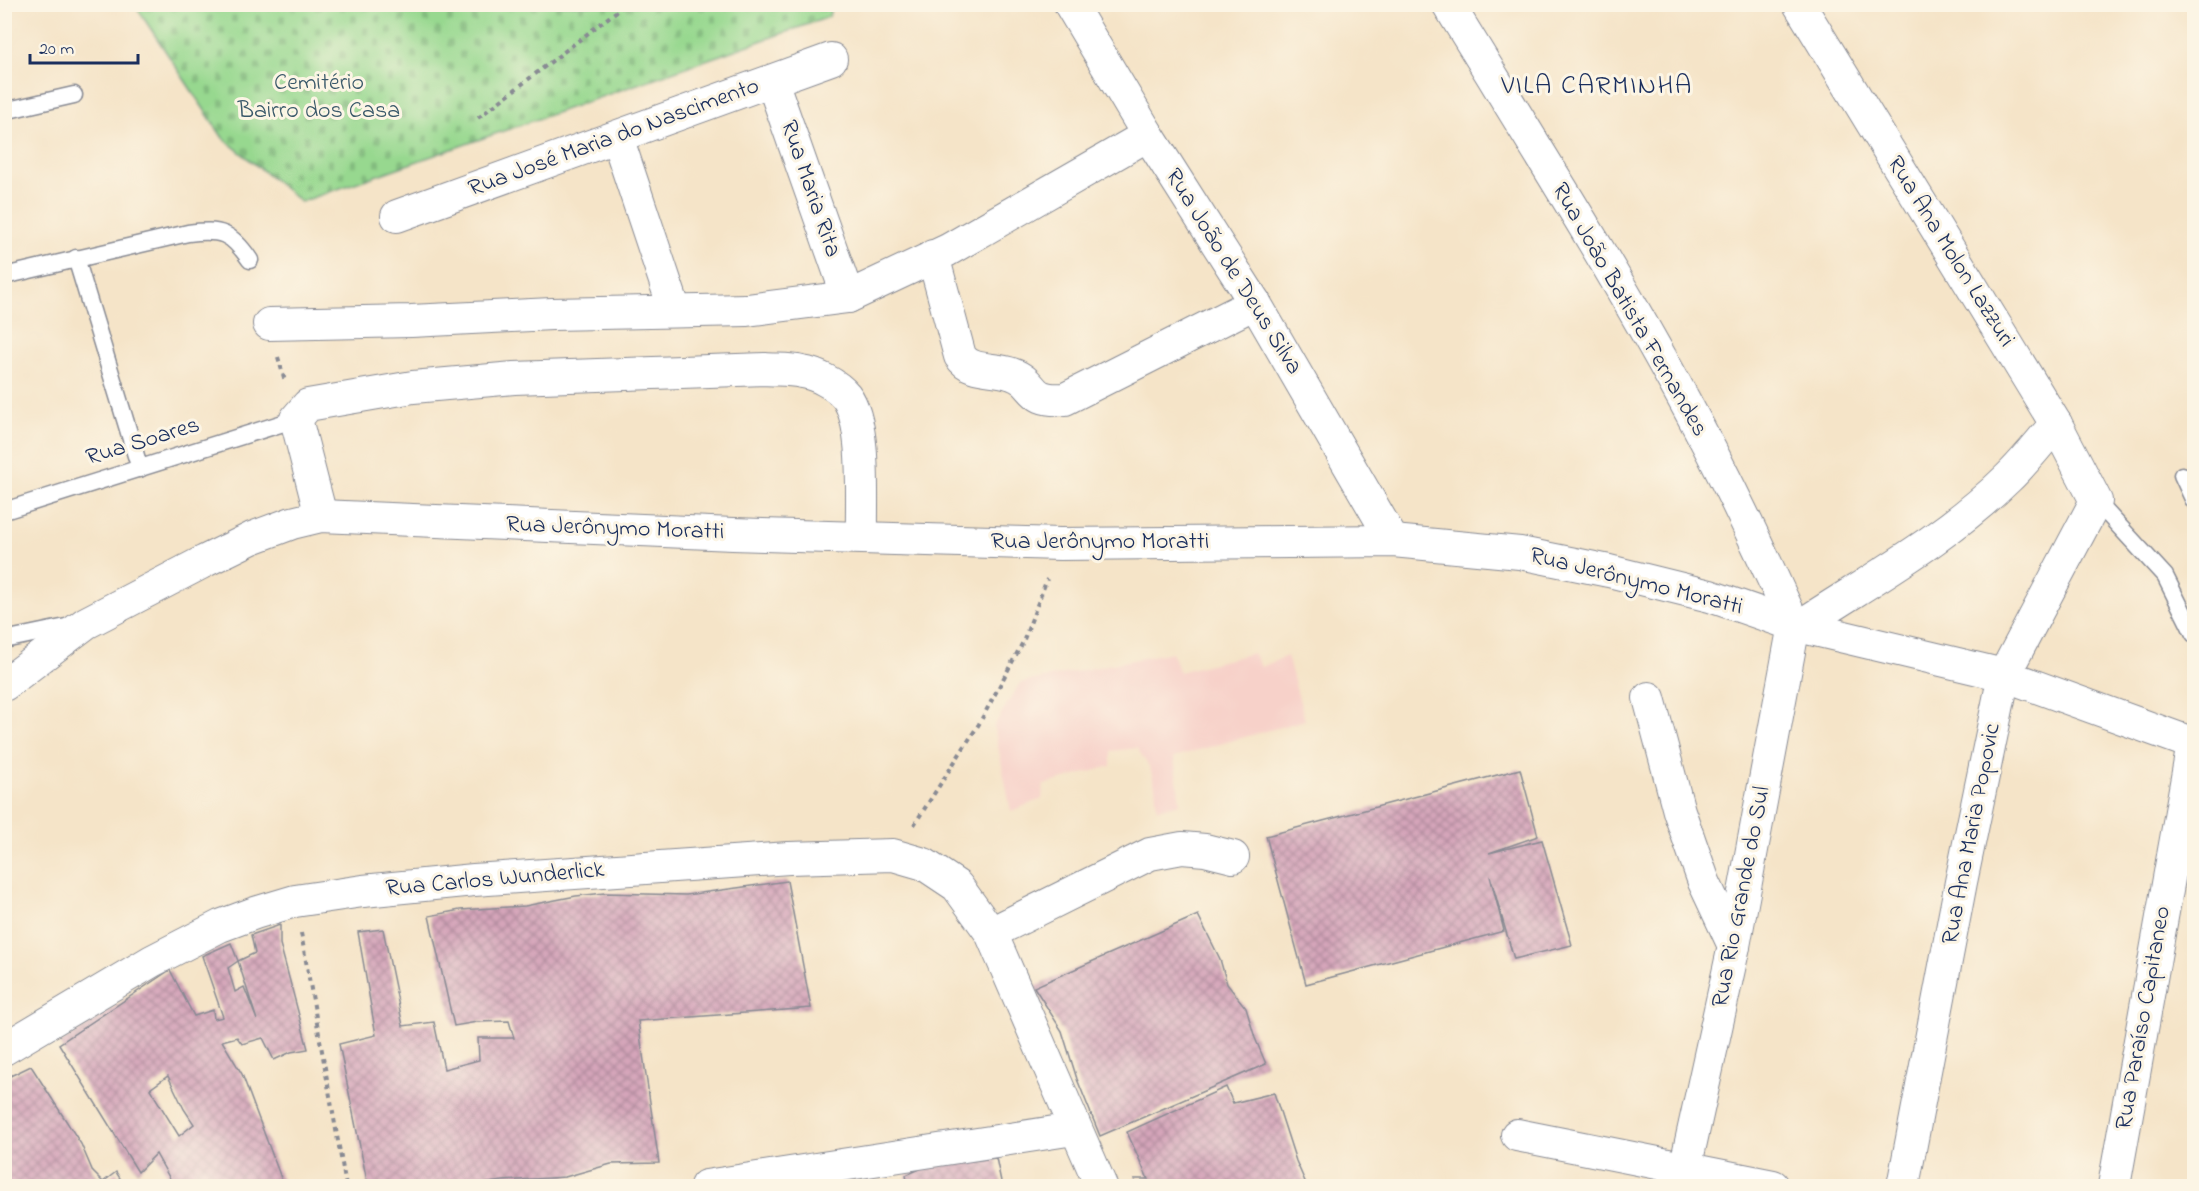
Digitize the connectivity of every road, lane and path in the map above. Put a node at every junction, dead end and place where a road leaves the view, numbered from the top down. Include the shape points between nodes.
1 (626, 4) edge
2 (1070, 4) edge
3 (1448, 4) edge
4 (1799, 4) edge
5 (831, 59) dead end
6 (772, 81) junction
7 (74, 95) dead end
8 (4, 111) edge
9 (478, 118) dead end
10 (1148, 135) junction
11 (617, 137) junction
12 (397, 216) dead end
13 (933, 256) junction
14 (76, 258) junction
15 (250, 260) dead end
16 (4, 276) edge
17 (848, 297) junction
18 (1256, 303) junction
19 (675, 311) junction
20 (269, 324) dead end
21 (296, 420) junction
22 (2056, 424) junction
23 (140, 468) junction
24 (2182, 475) dead end
25 (2096, 501) junction
26 (2194, 501) edge
27 (4, 511) edge
28 (321, 516) junction
29 (862, 537) junction
30 (1393, 541) junction
31 (1060, 544) junction
32 (86, 623) junction
33 (1797, 625) junction
34 (2194, 634) edge
35 (4, 640) edge
36 (2004, 675) junction
37 (4, 685) edge
38 (1649, 698) dead end
39 (2194, 744) edge
40 (893, 855) junction
41 (1233, 856) dead end
42 (295, 901) junction
43 (991, 933) junction
44 (1734, 946) junction
45 (4, 1049) edge
46 (1074, 1129) junction
47 (1518, 1135) dead end
48 (1685, 1169) junction
49 (346, 1186) edge
50 (706, 1186) edge
51 (1101, 1186) edge
52 (1773, 1186) edge
53 (1903, 1186) edge
54 (2114, 1186) edge

1 - 9 path
2 - 10 street, Rua João de Deus Silva
3 - 33 street, Rua João Batista Fernandes via 1685,401
4 - 22 street, Rua Ana Molon Lazzuri
5 - 6 street, Rua José Maria do Nascimento
6 - 11 street, Rua José Maria do Nascimento
6 - 17 street, Rua Maria Rita
7 - 8 lane
10 - 13 street
10 - 18 street, Rua João de Deus Silva
11 - 12 street, Rua José Maria do Nascimento
11 - 19 street
13 - 17 street
13 - 18 street via 965,363 1013,374 1037,396 1050,400 1065,399
14 - 15 lane via 210,231 227,234
14 - 16 lane
14 - 23 lane
17 - 19 street via 747,310
18 - 30 street, Rua João de Deus Silva
19 - 20 street
21 - 23 lane, Rua Soares
21 - 28 street
21 - 29 street via 308,405 413,387 537,377 765,369 802,372 830,382 845,396 857,419
22 - 25 street, Rua Ana Molon Lazzuri
22 - 33 street via 2007,479 1937,536
23 - 27 lane, Rua Soares
24 - 26 lane
25 - 34 lane via 2165,576
25 - 36 street, Rua Ana Maria Popovic
28 - 29 street, Rua Jerônymo Moratti
28 - 32 street, Rua Jerônymo Moratti via 252,538
29 - 31 street, Rua Jerônymo Moratti
30 - 31 street, Rua Jerônymo Moratti
30 - 33 street, Rua Jerônymo Moratti via 1520,553 1609,571 1710,596
31 - 40 path via 1018,652 979,724
32 - 35 lane, Rua Jerônymo Moratti
32 - 37 street
33 - 36 street, Rua Jerônymo Moratti
33 - 44 street, Rua Rio Grande do Sul
36 - 39 street, Rua Jerônymo Moratti
36 - 53 street, Rua Ana Maria Popovic
38 - 44 street via 1679,810 1704,882
39 - 54 street, Rua Paraíso Capitaneo
40 - 42 street, Rua Carlos Wunderlick via 789,858 474,880
40 - 43 street, Rua Carlos Wunderlick via 924,864 957,886
41 - 43 street via 1182,848 1150,854
42 - 45 street, Rua Carlos Wunderlick via 220,927 152,961
42 - 49 path
43 - 46 street, Rua Carlos Wunderlick
44 - 48 street, Rua Rio Grande do Sul
46 - 50 street
46 - 51 street, Rua Carlos Wunderlick
47 - 48 street
48 - 52 street

